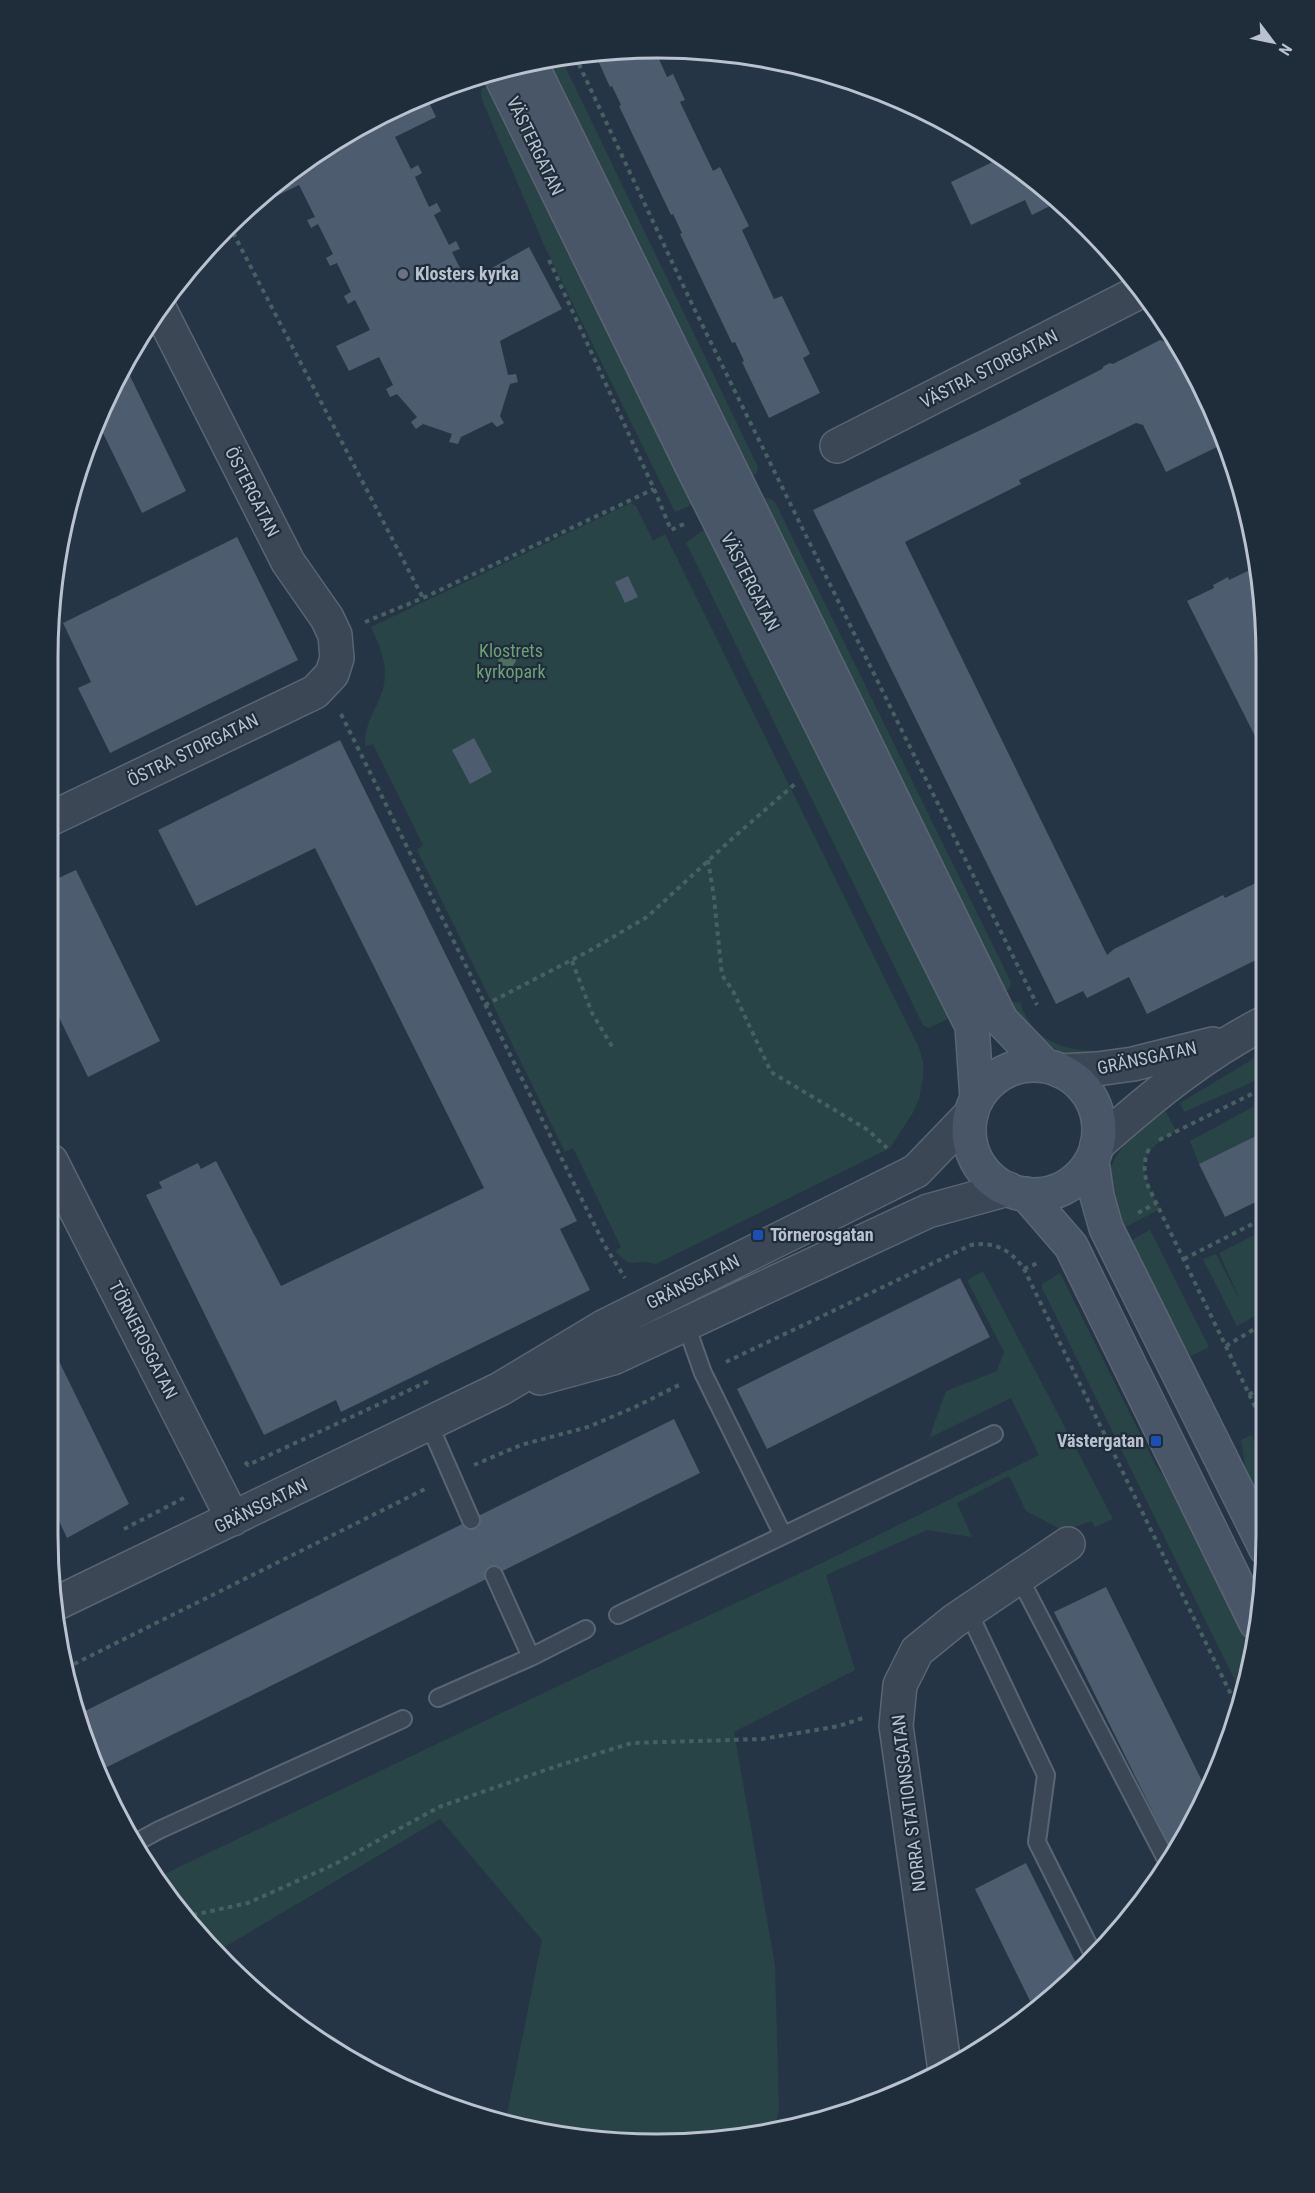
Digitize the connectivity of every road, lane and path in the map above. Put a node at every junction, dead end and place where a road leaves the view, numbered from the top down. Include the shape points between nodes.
1 (579, 64) edge
2 (534, 72) edge
3 (502, 79) edge
4 (234, 234) edge
5 (546, 254) dead end
6 (1134, 295) edge
7 (164, 318) edge
8 (837, 446) dead end
9 (654, 489) junction
10 (671, 530) dead end
11 (423, 598) junction
12 (334, 634) junction
13 (328, 678) junction
14 (796, 783) dead end
15 (58, 815) edge
16 (708, 860) junction
17 (572, 961) junction
18 (486, 1005) junction
19 (1041, 1011) dead end
20 (1256, 1027) edge
21 (1233, 1039) junction
22 (613, 1048) dead end
23 (1053, 1068) junction
24 (1256, 1092) edge
25 (974, 1106) junction
26 (888, 1149) dead end
27 (1094, 1153) junction
28 (58, 1175) edge
29 (1017, 1192) junction
30 (1256, 1222) edge
31 (1184, 1259) junction
32 (626, 1280) dead end
33 (686, 1325) junction
34 (1256, 1328) edge
35 (1226, 1346) junction
36 (703, 1373) junction
37 (440, 1376) dead end
38 (500, 1389) junction
39 (1256, 1390) edge
40 (1249, 1395) junction
41 (1256, 1409) edge
42 (429, 1424) junction
43 (994, 1434) dead end
44 (202, 1455) junction
45 (453, 1476) junction
46 (186, 1497) dead end
47 (233, 1519) junction
48 (471, 1520) dead end
49 (1256, 1529) edge
50 (117, 1532) dead end
51 (783, 1535) junction
52 (1068, 1544) dead end
53 (494, 1575) dead end
54 (1019, 1577) junction
55 (63, 1600) edge
56 (968, 1611) junction
57 (1251, 1613) edge
58 (618, 1615) dead end
59 (586, 1629) dead end
60 (531, 1657) junction
61 (73, 1665) edge
62 (438, 1698) dead end
63 (1233, 1700) edge
64 (897, 1708) junction
65 (402, 1719) dead end
66 (142, 1839) edge
67 (1164, 1855) edge
68 (194, 1915) edge
69 (1090, 1949) edge
70 (944, 2061) edge

1 - 19 path via 710,341
2 - 23 street, VÄSTERGATAN via 1000,1020
3 - 25 street, VÄSTERGATAN via 972,1026
4 - 11 path
5 - 9 path
6 - 8 street, VÄSTRA STORGATAN
7 - 12 street, ÖSTERGATAN via 288,562
9 - 10 path
9 - 11 path
11 - 12 path
12 - 13 street, ÖSTERGATAN via 337,658
13 - 15 street, ÖSTRA STORGATAN via 315,692
13 - 18 path
14 - 16 path
16 - 17 path via 647,917
16 - 26 path via 722,975 771,1072 868,1130
17 - 18 path
17 - 22 path via 592,1013
18 - 32 path via 605,1246
20 - 21 street, GRÄNSGATAN
21 - 23 street, GRÄNSGATAN via 1097,1070
21 - 27 street, GRÄNSGATAN via 1151,1098
23 - 25 street via 1019,1066 1005,1071 993,1079
23 - 27 street via 1072,1077 1089,1096 1099,1126
24 - 31 path via 1154,1142 1148,1150 1144,1168 1147,1184
25 - 29 street via 969,1127 973,1152 992,1179
25 - 38 street, GRÄNSGATAN via 916,1171 605,1326
27 - 29 street via 1080,1176 1063,1188 1046,1194
27 - 49 street via 1096,1196 1106,1228
28 - 44 street, TÖRNEROSGATAN
29 - 33 street, GRÄNSGATAN via 928,1211
29 - 57 street via 1071,1246
30 - 31 path
31 - 35 path
33 - 36 lane
33 - 38 street, GRÄNSGATAN via 614,1358
34 - 35 path
35 - 40 path
36 - 45 path via 588,1427 521,1445
36 - 51 lane
36 - 63 path via 971,1245 994,1244 1010,1253 1024,1269
37 - 44 path via 248,1465 226,1448
38 - 42 street, GRÄNSGATAN
39 - 40 path
40 - 41 path
42 - 45 lane
42 - 47 street, GRÄNSGATAN
43 - 51 lane
44 - 47 street, TÖRNEROSGATAN
45 - 48 lane
45 - 61 path
46 - 50 path
47 - 55 street, GRÄNSGATAN
51 - 58 lane
52 - 54 street, NORRA STATIONSGATAN
53 - 60 lane
54 - 56 street, NORRA STATIONSGATAN
54 - 67 lane
56 - 64 street, NORRA STATIONSGATAN via 917,1651 900,1685
56 - 69 lane via 1046,1775 1037,1842
59 - 60 lane
60 - 62 lane
64 - 68 path via 838,1726 762,1739 632,1743 439,1807 335,1864 248,1903
64 - 70 street, NORRA STATIONSGATAN via 896,1726
65 - 66 lane

